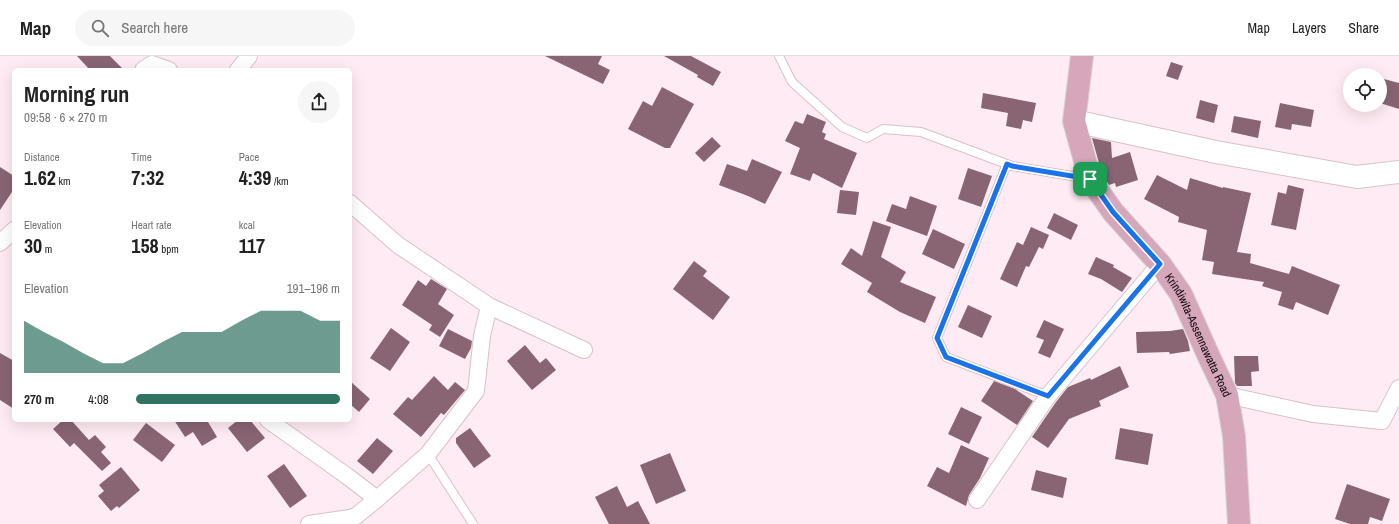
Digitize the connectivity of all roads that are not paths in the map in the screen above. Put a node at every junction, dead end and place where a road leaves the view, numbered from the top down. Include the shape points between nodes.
1 (249, 56) edge
2 (779, 56) edge
3 (1082, 56) edge
4 (146, 68) edge
5 (163, 68) edge
6 (240, 68) edge
7 (1074, 121) junction
8 (1007, 164) junction
9 (1399, 172) edge
10 (1090, 179) junction
11 (352, 205) edge
12 (12, 232) edge
13 (0, 244) edge
14 (1160, 264) junction
15 (489, 306) junction
16 (584, 350) dead end
17 (1399, 388) edge
18 (1227, 395) junction
19 (1048, 396) junction
20 (271, 422) edge
21 (428, 454) junction
22 (377, 500) junction
23 (977, 500) dead end
24 (350, 521) edge
25 (309, 524) edge
26 (473, 524) edge
27 (1239, 524) edge

1 - 6 street
2 - 8 lane via 792,82 842,127 867,138 883,129 921,132
3 - 7 main road, Krindiwita-Assennawatta Road
4 - 5 street via 152,64
7 - 9 street via 1216,152 1357,177
7 - 10 main road, Krindiwita-Assennawatta Road
8 - 10 lane
8 - 19 lane via 937,338 946,357
10 - 14 main road, Krindiwita-Assennawatta Road via 1113,212
11 - 15 street via 398,246
12 - 13 street
14 - 18 main road, Krindiwita-Assennawatta Road via 1181,294
14 - 19 street
15 - 16 street
15 - 21 street via 482,336 476,391
17 - 18 street via 1382,420 1313,414
18 - 27 main road, Krindiwita-Assennawatta Road via 1234,436
19 - 23 street
20 - 22 street
21 - 22 street
21 - 26 lane
22 - 24 street
24 - 25 street

